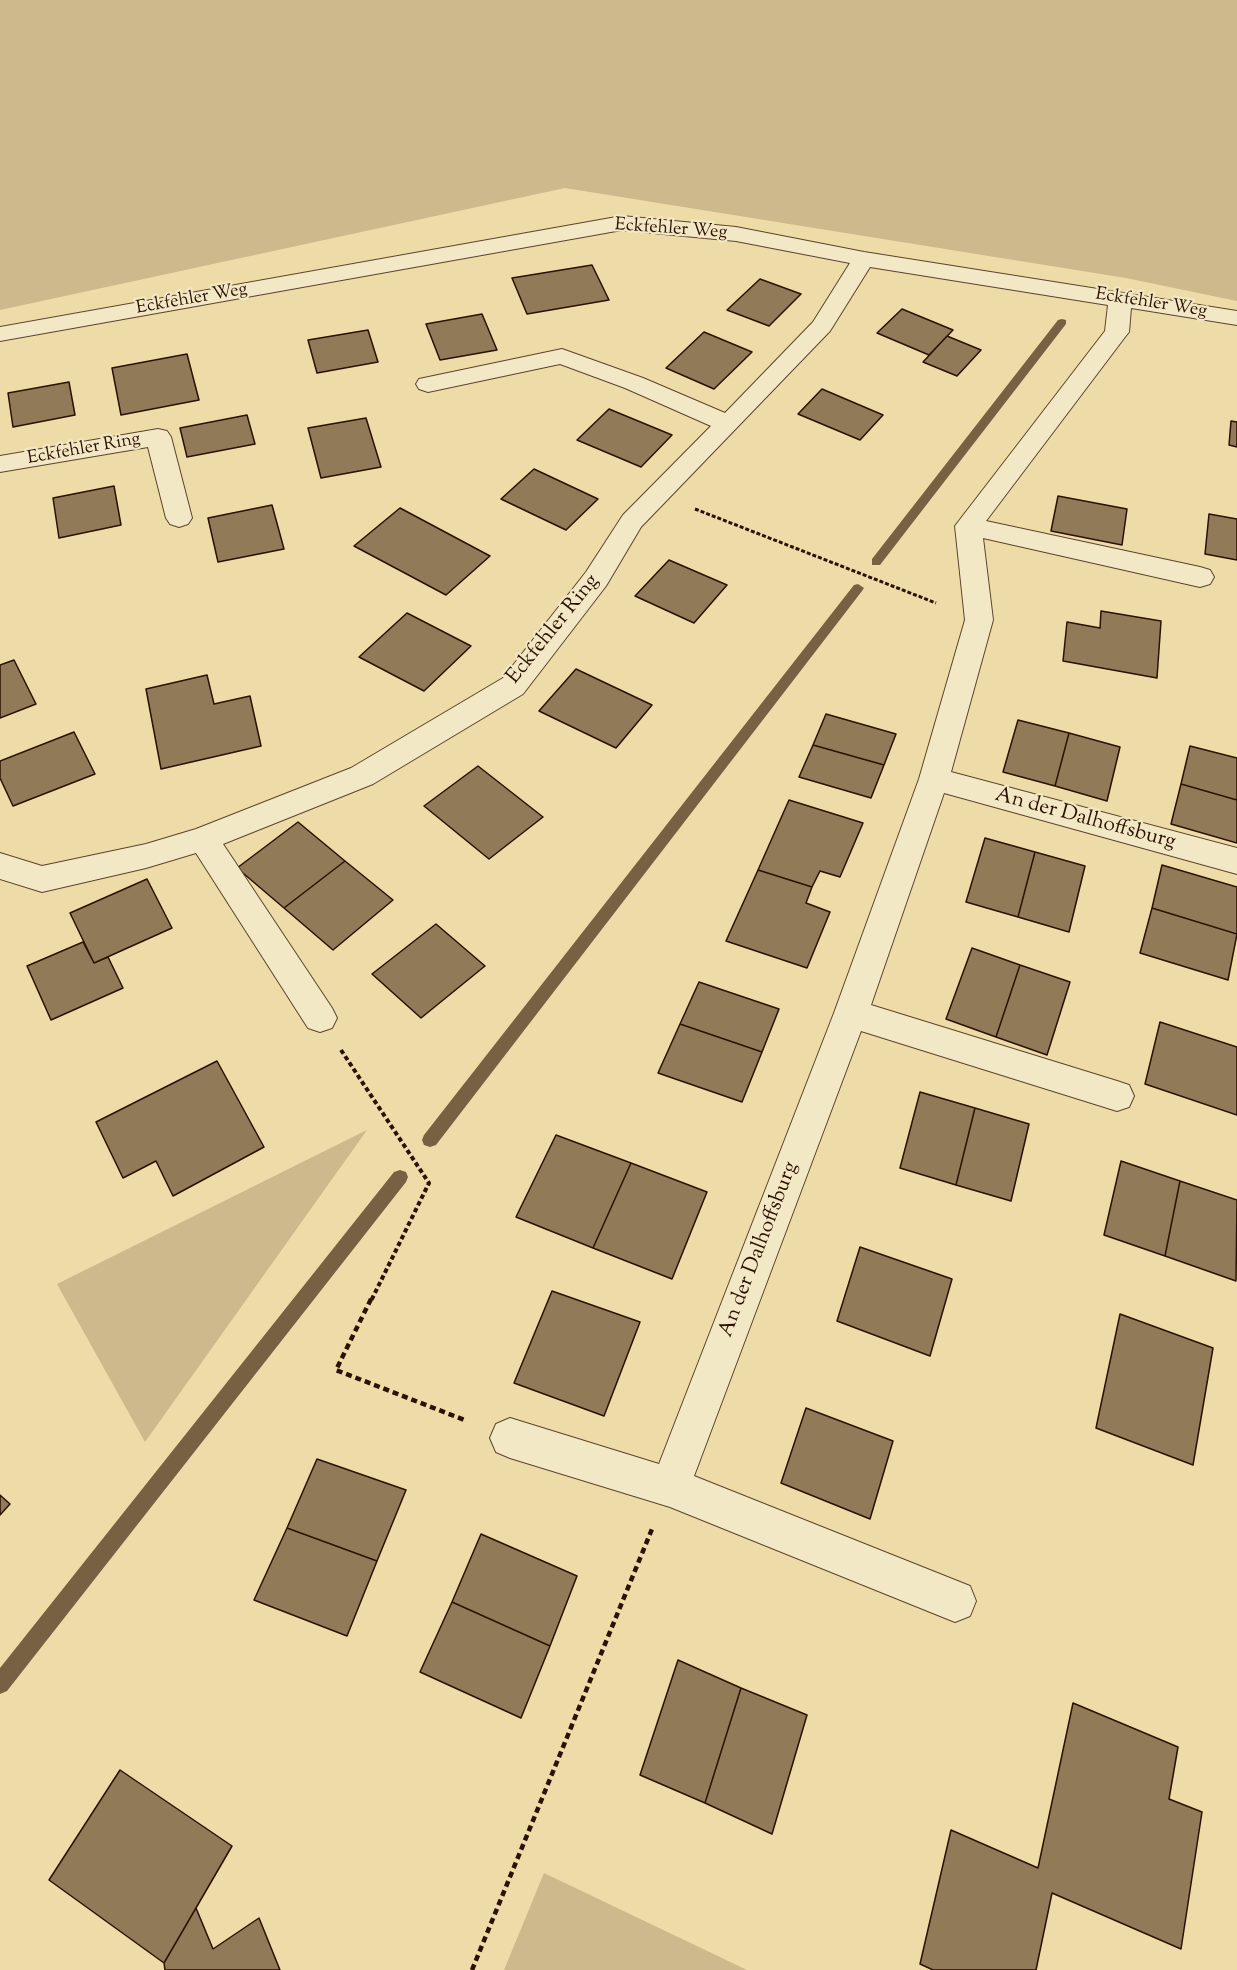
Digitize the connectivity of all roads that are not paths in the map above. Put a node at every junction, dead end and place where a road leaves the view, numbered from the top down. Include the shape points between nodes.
1 (864, 259) junction
2 (1120, 300) junction
3 (1237, 318) edge
4 (0, 334) edge
5 (428, 384) dead end
6 (727, 423) junction
7 (0, 464) edge
8 (179, 518) dead end
9 (968, 526) junction
10 (1200, 577) dead end
11 (934, 779) junction
12 (203, 839) junction
13 (1237, 861) edge
14 (0, 866) edge
15 (851, 1013) junction
16 (320, 1018) road end
17 (1117, 1096) dead end
18 (510, 1438) road end
19 (670, 1487) junction
20 (955, 1601) dead end

1 - 2 street, Eckfehler Weg
1 - 4 street, Eckfehler Weg via 736,234 622,223
1 - 6 street, Eckfehler Ring via 822,326
2 - 3 street, Eckfehler Weg
2 - 9 street via 1118,332
5 - 6 street via 562,356
6 - 12 street, Eckfehler Ring via 632,521 596,579 513,686 362,777
7 - 8 street, Eckfehler Ring via 158,437
9 - 10 street
9 - 11 street, An der Dalhoffsburg via 979,620
11 - 13 street, An der Dalhoffsburg
11 - 15 street, An der Dalhoffsburg
12 - 14 street, Eckfehler Ring via 42,879
12 - 16 street
15 - 17 street
15 - 19 street, An der Dalhoffsburg
18 - 19 street
19 - 20 street

